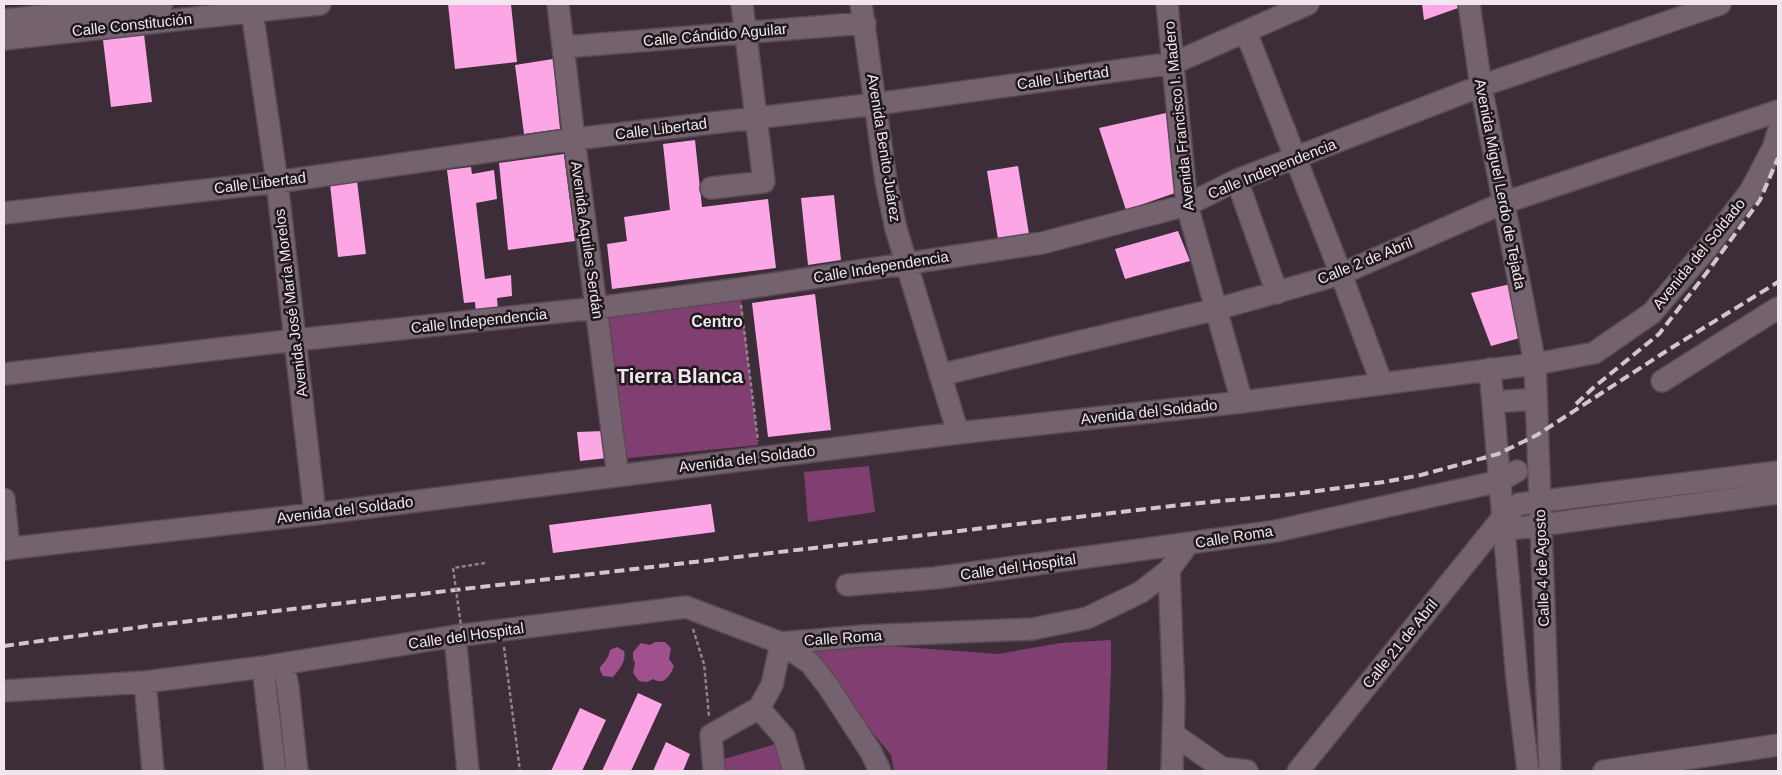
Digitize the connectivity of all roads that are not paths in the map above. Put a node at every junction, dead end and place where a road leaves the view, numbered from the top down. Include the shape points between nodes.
1 (162, 4) edge
2 (320, 4) edge
3 (558, 4) edge
4 (742, 4) edge
5 (1167, 4) edge
6 (1308, 4) edge
7 (1469, 4) edge
8 (1720, 4) edge
9 (251, 8) edge
10 (863, 13) edge
11 (4, 20) edge
12 (746, 32) junction
13 (1246, 32) junction
14 (4, 39) edge
15 (564, 47) junction
16 (1174, 63) junction
17 (1481, 86) junction
18 (876, 104) junction
19 (1778, 111) edge
20 (757, 118) junction
21 (1778, 132) edge
22 (574, 139) junction
23 (1295, 159) junction
24 (1237, 180) junction
25 (277, 182) junction
26 (711, 188) dead end
27 (1503, 203) junction
28 (1187, 205) junction
29 (4, 213) edge
30 (906, 263) junction
31 (1341, 274) junction
32 (1277, 293) junction
33 (596, 308) junction
34 (1778, 308) edge
35 (1218, 309) junction
36 (296, 340) junction
37 (1535, 364) junction
38 (1490, 369) junction
39 (4, 374) edge
40 (940, 375) junction
41 (1662, 381) dead end
42 (1382, 384) junction
43 (1536, 399) junction
44 (1242, 402) junction
45 (1493, 402) junction
46 (958, 433) junction
47 (1778, 472) edge
48 (618, 476) junction
49 (1509, 476) junction
50 (1778, 493) edge
51 (4, 499) edge
52 (1540, 502) junction
53 (315, 514) junction
54 (1504, 523) junction
55 (1541, 525) junction
56 (1188, 544) junction
57 (6, 549) edge
58 (1169, 570) junction
59 (847, 585) dead end
60 (455, 636) junction
61 (781, 643) junction
62 (273, 665) junction
63 (145, 682) junction
64 (4, 691) edge
65 (759, 708) junction
66 (1173, 734) junction
67 (1778, 746) edge
68 (154, 771) edge
69 (274, 771) edge
70 (297, 771) edge
71 (468, 771) edge
72 (714, 771) edge
73 (794, 771) edge
74 (880, 771) edge
75 (1172, 771) edge
76 (1247, 771) edge
77 (1298, 771) edge
78 (1528, 771) edge
79 (1550, 771) edge
80 (1604, 771) edge

1 - 11 street, Calle Constitución
2 - 9 street, Calle Constitución
3 - 15 street, Avenida Aquiles Serdán
4 - 12 street
5 - 16 street, Avenida Francisco I. Madero
6 - 13 street, Calle Libertad
7 - 17 street, Avenida Miguel Lerdo de Tejada
8 - 17 street, Calle Independencia
9 - 14 street, Calle Constitución
9 - 25 street, Avenida José María Morelos
10 - 12 street, Calle Cándido Aguilar
10 - 18 street, Avenida Benito Juárez
12 - 15 street, Calle Cándido Aguilar
12 - 20 street
13 - 16 street, Calle Libertad
13 - 23 street
15 - 22 street, Avenida Aquiles Serdán
16 - 18 street, Calle Libertad
16 - 28 street, Avenida Francisco I. Madero
17 - 23 street, Calle Independencia
17 - 27 street, Avenida Miguel Lerdo de Tejada
18 - 20 street, Calle Libertad
18 - 30 street, Avenida Benito Juárez via 886,181
19 - 27 street, Calle 2 de Abril
20 - 22 street, Calle Libertad
20 - 26 street via 764,182
21 - 37 street, Avenida del Soldado via 1751,190 1652,313 1594,353
22 - 25 street, Calle Libertad
22 - 33 street, Avenida Aquiles Serdán
23 - 24 street, Calle Independencia
23 - 31 street
24 - 28 street, Calle Independencia
24 - 32 street
25 - 29 street, Calle Libertad
25 - 36 street, Avenida José María Morelos
27 - 31 street, Calle 2 de Abril
27 - 37 street, Avenida Miguel Lerdo de Tejada
28 - 30 street, Calle Independencia via 1042,243
28 - 35 street, Avenida Francisco I. Madero
30 - 33 street, Calle Independencia
30 - 40 street, Avenida Benito Juárez
31 - 32 street, Calle 2 de Abril
31 - 42 street
32 - 35 street, Calle 2 de Abril
33 - 36 street, Calle Independencia
33 - 48 street, Avenida Aquiles Serdán
34 - 41 street
35 - 40 street, Calle 2 de Abril
35 - 44 street, Avenida Francisco I. Madero
36 - 39 street, Calle Independencia
36 - 53 street, Avenida José María Morelos
37 - 38 street, Avenida del Soldado
37 - 43 street, Calle 4 de Agosto
38 - 42 street, Avenida del Soldado
38 - 45 street, Calle 4 de Agosto
40 - 46 street, Avenida Benito Juárez
42 - 44 street, Avenida del Soldado
43 - 45 street
43 - 52 street, Calle 4 de Agosto
44 - 46 street, Avenida del Soldado
45 - 49 street, Calle 4 de Agosto
46 - 48 street, Avenida del Soldado
47 - 52 street, Calle 21 de Abril
48 - 53 street, Avenida del Soldado
49 - 54 street, Calle 4 de Agosto
49 - 56 street, Calle Roma via 1276,531
50 - 55 street
51 - 57 street
52 - 54 street, Calle 21 de Abril via 1519,504
52 - 55 street, Calle 4 de Agosto
53 - 57 street, Avenida del Soldado
54 - 55 street
54 - 77 street, Calle 21 de Abril
54 - 78 street, Calle 4 de Agosto
55 - 79 street, Calle 4 de Agosto
56 - 58 street, Calle Roma
56 - 59 street, Calle del Hospital via 935,578
58 - 61 street, Calle Roma via 1141,592 1088,618 1032,629
58 - 66 street
60 - 61 street, Calle del Hospital via 686,607
60 - 62 street, Calle del Hospital
60 - 71 street
61 - 65 street via 772,685
61 - 74 street, Calle Roma via 810,663 828,686
62 - 63 street, Calle del Hospital
62 - 69 street
62 - 70 street via 288,687
63 - 64 street, Calle del Hospital
63 - 68 street
65 - 72 street via 711,735
65 - 73 street via 784,737
66 - 75 street
66 - 76 street via 1222,768
67 - 80 street

